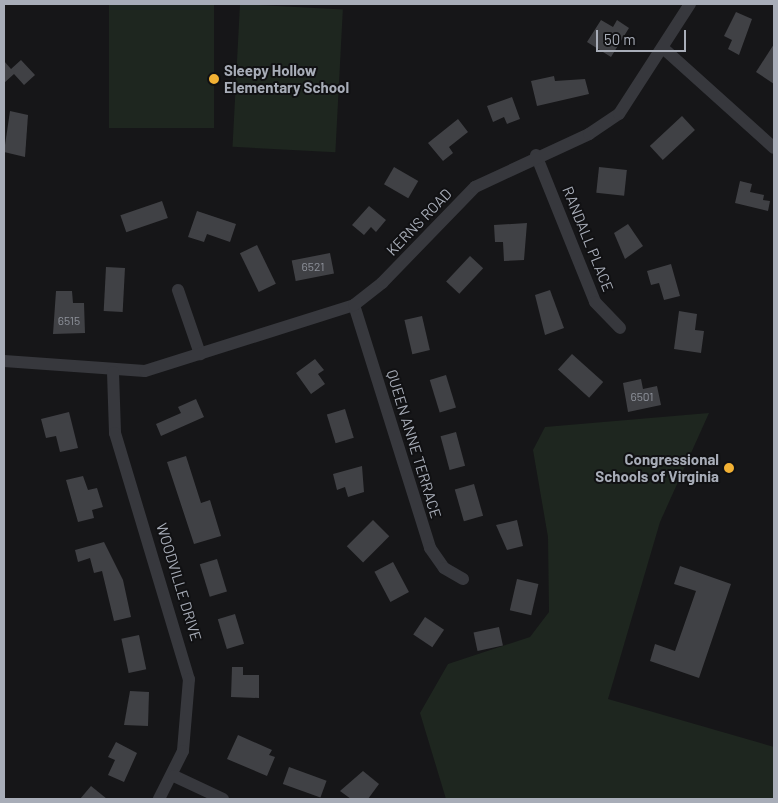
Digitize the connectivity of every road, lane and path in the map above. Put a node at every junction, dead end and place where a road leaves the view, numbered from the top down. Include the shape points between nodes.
1 (690, 4) edge
2 (663, 48) junction
3 (774, 148) edge
4 (536, 155) junction
5 (178, 290) dead end
6 (354, 305) junction
7 (620, 328) dead end
8 (200, 354) junction
9 (4, 361) edge
10 (113, 372) junction
11 (463, 579) dead end
12 (174, 776) junction
13 (160, 799) edge
14 (223, 799) edge

1 - 2 street, KERNS ROAD
2 - 3 street
2 - 4 street, KERNS ROAD via 613,119
4 - 6 street, KERNS ROAD via 475,187 382,283
4 - 7 street, RANDALL PLACE via 594,302
5 - 8 street
6 - 8 street, KERNS ROAD
6 - 11 street, QUEEN ANNE TERRACE via 430,548 444,568
8 - 10 street, KERNS ROAD via 145,371
9 - 10 street, KERNS ROAD
10 - 12 street, WOODVILLE DRIVE via 112,420 189,679 188,725
12 - 13 street, WOODVILLE DRIVE
12 - 14 street

